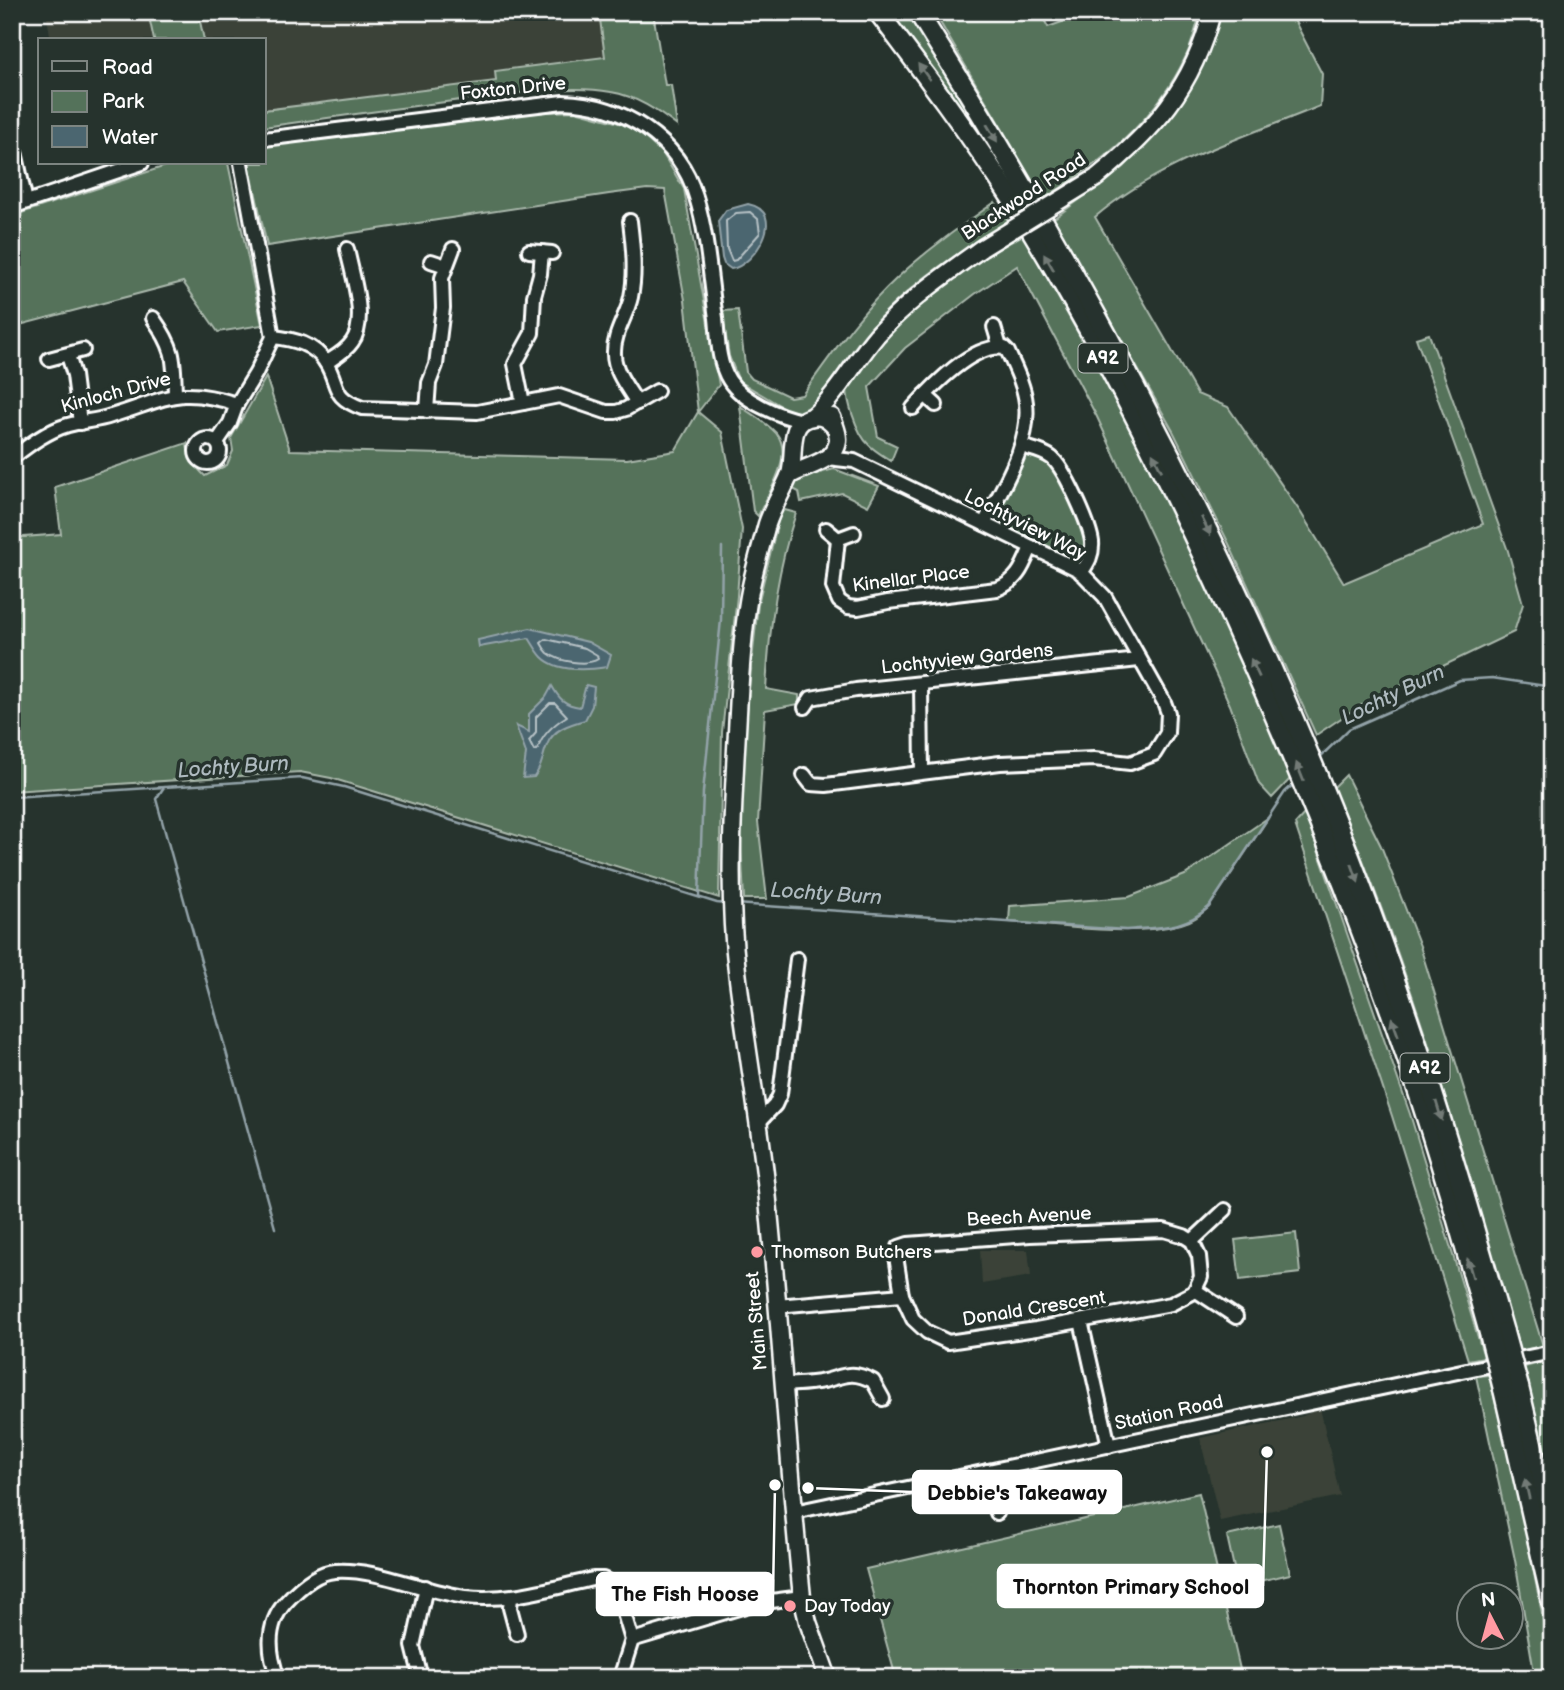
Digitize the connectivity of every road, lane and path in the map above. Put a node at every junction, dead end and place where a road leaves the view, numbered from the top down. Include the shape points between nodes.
1 (878, 12) edge
2 (918, 12) edge
3 (1212, 12) edge
4 (12, 138) edge
5 (266, 139) edge
6 (14, 152) edge
7 (139, 164) edge
8 (242, 164) edge
9 (26, 202) junction
10 (12, 207) edge
11 (630, 221) dead end
12 (347, 249) dead end
13 (453, 249) dead end
14 (541, 252) dead end
15 (431, 261) dead end
16 (446, 266) junction
17 (153, 318) dead end
18 (994, 327) dead end
19 (273, 337) junction
20 (1000, 347) junction
21 (83, 350) dead end
22 (68, 355) junction
23 (49, 359) dead end
24 (326, 363) junction
25 (657, 391) dead end
26 (175, 395) junction
27 (925, 395) junction
28 (831, 397) junction
29 (523, 403) junction
30 (637, 403) junction
31 (237, 404) junction
32 (936, 405) dead end
33 (913, 408) dead end
34 (427, 411) junction
35 (770, 411) junction
36 (807, 419) junction
37 (80, 423) junction
38 (836, 433) junction
39 (794, 441) junction
40 (217, 442) dead end
41 (1021, 446) junction
42 (12, 458) edge
43 (823, 460) junction
44 (855, 461) junction
45 (789, 476) junction
46 (984, 524) junction
47 (826, 529) dead end
48 (853, 533) dead end
49 (838, 539) junction
50 (1031, 547) junction
51 (1081, 573) junction
52 (1139, 660) junction
53 (921, 684) junction
54 (807, 698) dead end
55 (1289, 727) junction
56 (922, 772) junction
57 (804, 796) dead end
58 (797, 959) dead end
59 (759, 1122) junction
60 (1225, 1210) dead end
61 (1192, 1241) junction
62 (1195, 1290) junction
63 (902, 1295) junction
64 (777, 1306) junction
65 (1236, 1317) dead end
66 (1081, 1321) junction
67 (1552, 1352) edge
68 (784, 1385) junction
69 (1511, 1388) junction
70 (883, 1399) dead end
71 (1109, 1446) junction
72 (987, 1471) junction
73 (794, 1512) junction
74 (997, 1513) dead end
75 (1552, 1529) edge
76 (426, 1587) junction
77 (511, 1597) junction
78 (802, 1597) junction
79 (1552, 1604) edge
80 (517, 1634) dead end
81 (632, 1640) junction
82 (278, 1678) edge
83 (421, 1678) edge
84 (620, 1678) edge
85 (828, 1678) edge

55 -> 1 highway, A92 via 1174,495 1058,278 966,131
2 -> 55 highway, A92 via 1032,200 1188,488
3 - 28 main road, Blackwood Road, bridge via 1188,76 1137,144 1096,178 982,248 913,298 854,362
4 - 6 street
5 - 35 street, Foxton Drive via 563,102 600,106 632,119 668,148 691,183 700,212 725,372 735,388
6 - 9 street
7 - 9 street
8 - 19 street
9 - 10 street
11 - 30 street via 633,283 613,355
12 - 24 street via 359,326 351,344
13 - 16 street
14 - 29 street via 532,333 515,364
15 - 16 street
16 - 34 street
17 - 26 street via 174,355
18 - 20 street
19 - 24 street via 306,345
19 - 31 street
20 - 27 street via 956,366
20 - 41 street via 1008,352 1026,402
21 - 22 street
22 - 23 street
22 - 37 street
24 - 34 street via 340,396 349,403 362,408
25 - 30 street
26 - 31 street, Kinloch Drive via 212,396
26 - 37 street, Kinloch Drive
27 - 32 street
27 - 33 street
28 - 36 main road, Blackwood Road
28 - 38 main road
29 - 30 street via 559,396 606,412
29 - 34 street via 477,412
31 - 40 street
35 - 36 street, Foxton Drive
35 - 39 street, Foxton Drive
36 - 38 main road via 825,419
36 - 39 main road
37 - 42 street, Kinloch Drive via 53,431
38 - 43 main road via 835,450
38 - 44 street, Lochtyview Way
39 - 43 main road via 802,457
39 - 45 main road, Main Street
41 - 46 street
41 - 51 street via 1053,459 1067,483 1092,543 1090,560
43 - 44 street, Lochtyview Way
43 - 45 main road
44 - 46 street, Lochtyview Way
45 - 59 main road, Main Street via 772,510 748,603 734,778 733,916
46 - 50 street, Lochtyview Way
47 - 49 street
48 - 49 street
49 - 50 street, Kinellar Place via 833,587 839,601 854,608 997,589 1019,575
50 - 51 street, Lochtyview Way
51 - 52 street, Lochtyview Way via 1105,597
52 - 53 street, Lochtyview Gardens
52 - 56 street, Lochtyview Way via 1168,713 1163,743 1143,760 1065,760
53 - 54 street, Lochtyview Gardens
53 - 56 street
55 - 69 highway, A92, bridge via 1324,812
56 - 57 street, Lochtyview Way via 826,785 808,780
58 - 59 street via 780,1094
59 - 64 main road, Main Street
60 - 61 street
61 - 62 street via 1201,1278
61 - 63 street, Beech Avenue via 1164,1230 908,1244 899,1247 896,1256
62 - 65 street
62 - 66 street, Donald Crescent via 1171,1304
63 - 64 street
63 - 66 street, Donald Crescent via 913,1319 948,1342
64 - 68 main road, Main Street
66 - 71 street
67 - 71 street, Station Road
68 - 70 street via 855,1374 873,1381
68 - 73 main road, Main Street
69 - 75 highway, A92
79 -> 69 highway, A92
71 - 72 street, Station Road
72 - 73 street, Station Road
72 - 74 street
73 - 78 main road, Main Street
76 - 77 street via 465,1597
76 - 82 street via 358,1573 333,1571 314,1578 283,1605 275,1620 270,1653
76 - 83 street via 413,1646
77 - 80 street
77 - 81 street via 603,1578 617,1590
78 - 81 street via 756,1603
78 - 85 main road, Main Street
81 - 84 street

